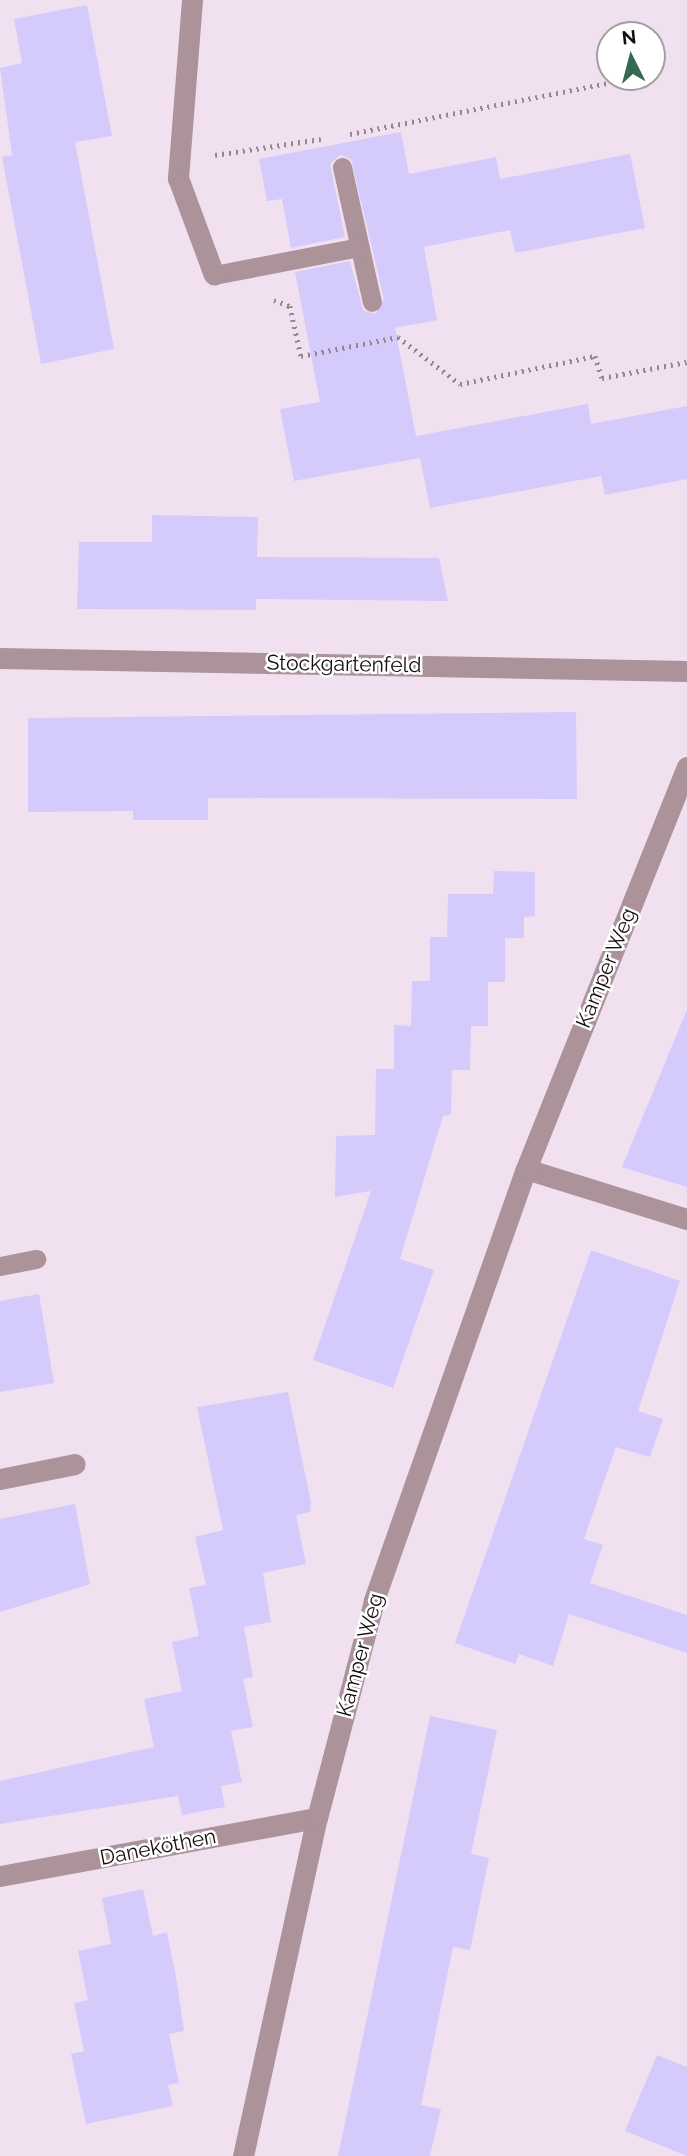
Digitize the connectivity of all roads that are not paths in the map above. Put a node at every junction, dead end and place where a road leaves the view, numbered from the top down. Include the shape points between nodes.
1 (192, 0) edge
2 (342, 167) dead end
3 (359, 247) junction
4 (214, 275) joint
5 (372, 302) dead end
6 (0, 658) edge
7 (687, 671) edge
8 (687, 767) edge
9 (526, 1169) junction
10 (687, 1219) edge
11 (36, 1259) dead end
12 (0, 1266) edge
13 (75, 1464) dead end
14 (0, 1479) edge
15 (317, 1818) junction
16 (0, 1876) edge
17 (243, 2156) edge

1 - 4 street via 178,178
2 - 3 lane
3 - 4 lane
3 - 5 lane
6 - 7 street, Stockgartenfeld
8 - 9 street, Kamper Weg
9 - 10 street
9 - 15 street, Kamper Weg via 374,1600
11 - 12 lane
13 - 14 street
15 - 16 street, Daneköthen
15 - 17 street, Kamper Weg

